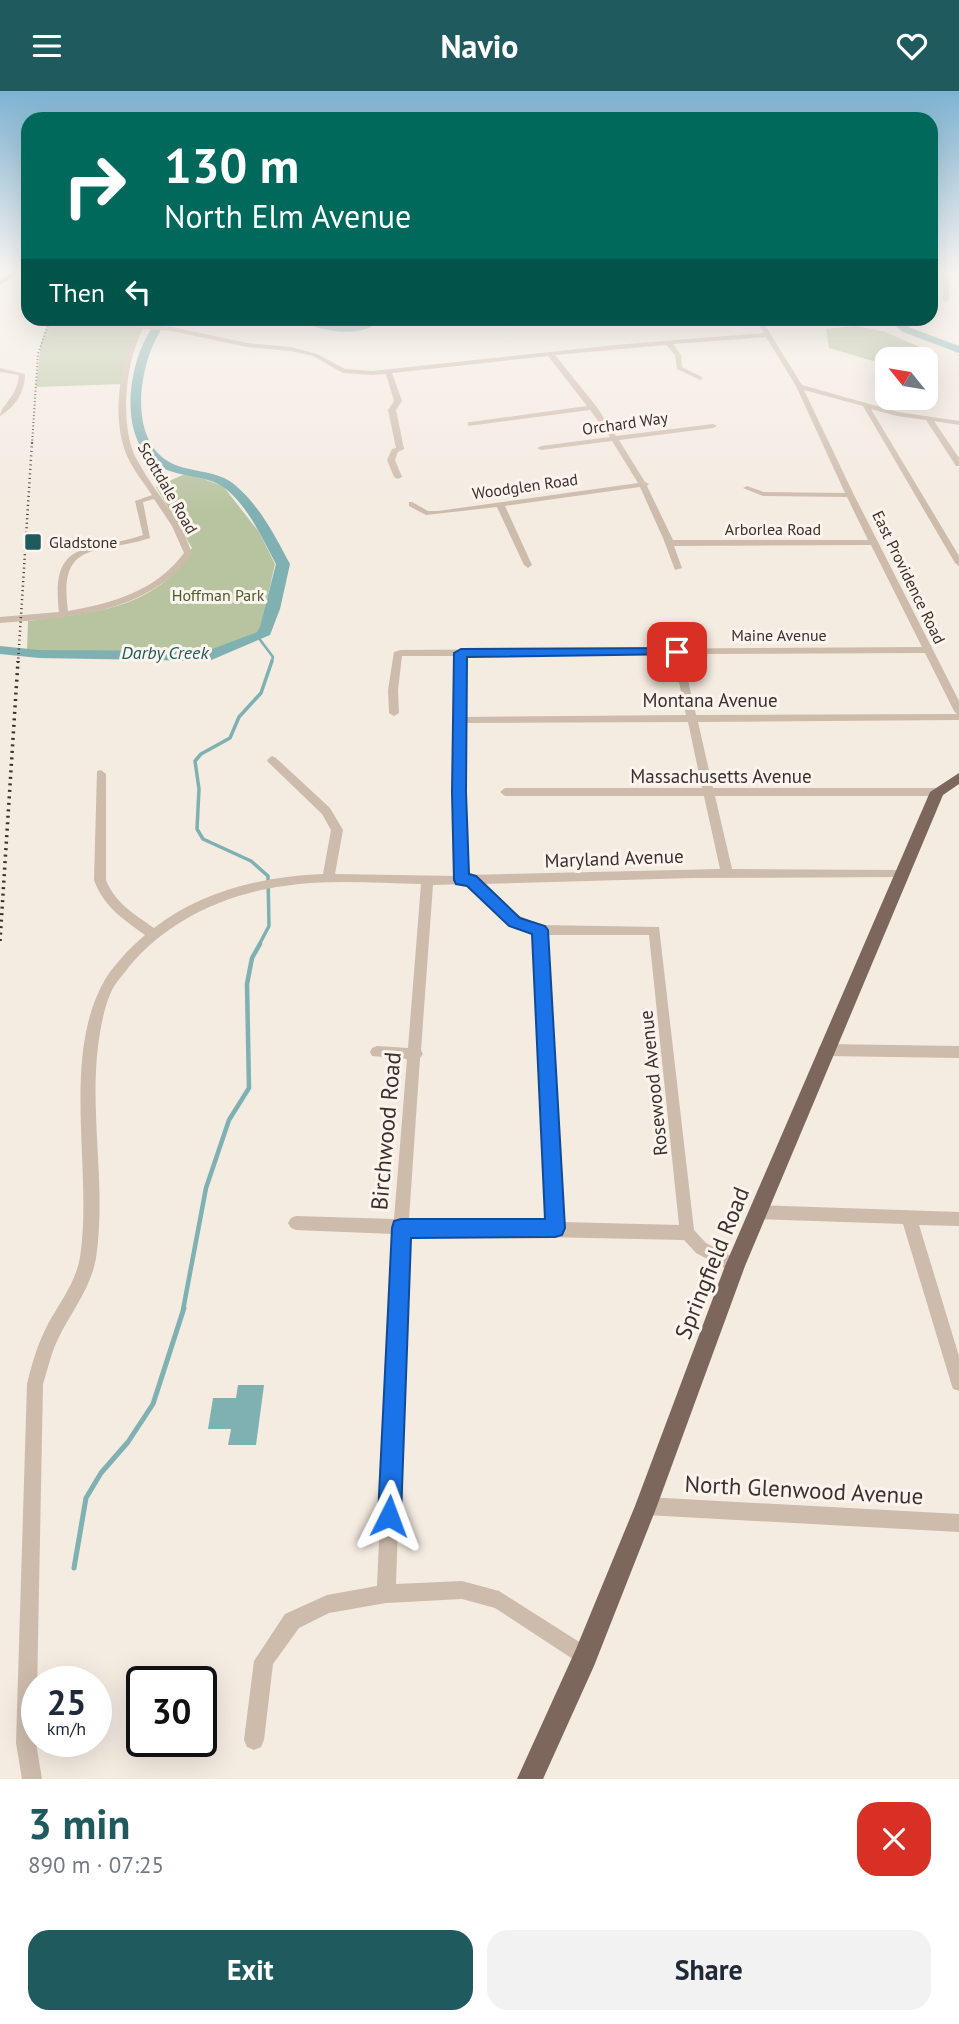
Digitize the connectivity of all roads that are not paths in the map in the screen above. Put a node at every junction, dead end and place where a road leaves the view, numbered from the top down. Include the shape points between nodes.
1 (134, 352) edge
2 (302, 352) edge
3 (582, 352) edge
4 (675, 352) edge
5 (779, 352) edge
6 (551, 355) junction
7 (0, 370) edge
8 (389, 373) junction
9 (700, 378) dead end
10 (799, 386) junction
11 (0, 402) edge
12 (13, 404) junction
13 (594, 407) junction
14 (866, 407) junction
15 (0, 414) edge
16 (929, 420) junction
17 (959, 423) edge
18 (471, 424) dead end
19 (713, 426) dead end
20 (615, 438) junction
21 (541, 448) dead end
22 (959, 464) edge
23 (398, 477) dead end
24 (645, 484) junction
25 (747, 488) dead end
26 (850, 495) junction
27 (156, 496) junction
28 (412, 504) dead end
29 (500, 505) junction
30 (875, 542) junction
31 (671, 543) junction
32 (959, 563) edge
33 (528, 565) dead end
34 (678, 569) dead end
35 (64, 614) junction
36 (0, 620) edge
37 (927, 650) junction
38 (677, 652) junction
39 (461, 653) junction
40 (959, 711) edge
41 (394, 713) dead end
42 (959, 717) edge
43 (693, 718) junction
44 (461, 720) junction
45 (272, 760) dead end
46 (101, 774) dead end
47 (959, 778) edge
48 (505, 792) dead end
49 (937, 792) junction
50 (710, 794) junction
51 (727, 873) junction
52 (901, 874) junction
53 (328, 879) junction
54 (466, 880) junction
55 (427, 881) junction
56 (540, 930) junction
57 (152, 933) junction
58 (825, 1050) junction
59 (377, 1052) dead end
60 (959, 1052) edge
61 (416, 1054) junction
62 (758, 1212) junction
63 (909, 1218) junction
64 (959, 1219) edge
65 (296, 1223) dead end
66 (401, 1228) junction
67 (555, 1228) junction
68 (687, 1233) junction
69 (735, 1266) junction
70 (959, 1383) edge
71 (646, 1506) junction
72 (959, 1523) edge
73 (386, 1594) junction
74 (585, 1657) junction
75 (254, 1741) dead end
76 (32, 1779) edge
77 (530, 1779) edge

1 - 27 street, Scottdale Road via 122,387 127,447
2 - 8 street via 343,371
3 - 6 street
4 - 9 street via 679,368
5 - 10 street
6 - 8 street
6 - 13 street
7 - 12 street via 22,374
8 - 23 street via 398,401 392,410 400,449 391,460
10 - 14 street
10 - 26 street
11 - 12 street
12 - 15 street
13 - 18 street
13 - 20 street
14 - 16 street
14 - 32 street
16 - 17 street
16 - 22 street
19 - 20 street, Orchard Way
20 - 21 street, Orchard Way
20 - 24 street
24 - 29 street, Woodglen Road
24 - 31 street
25 - 26 street via 763,494
26 - 30 street, East Providence Road
27 - 35 street via 139,501 147,535 75,554 68,560 61,586
27 - 35 street, Scottdale Road via 188,553 172,573 135,595
28 - 29 street, Woodglen Road via 426,513
29 - 33 street
30 - 31 street, Arborlea Road
30 - 37 street, East Providence Road
31 - 34 street
35 - 36 street, Scottdale Road
37 - 38 street, Maine Avenue
37 - 40 street, East Providence Road
38 - 39 street, Maine Avenue
38 - 43 street
39 - 41 street, Maine Avenue via 397,654
39 - 44 street
42 - 43 street, Montana Avenue
43 - 44 street, Montana Avenue
43 - 50 street
44 - 54 street via 459,792
45 - 53 street via 326,811 337,829
46 - 57 street via 100,880 109,902
47 - 49 main road
48 - 50 street, Massachusetts Avenue
49 - 50 street, Massachusetts Avenue
49 - 52 main road, Springfield Road
50 - 51 street
51 - 52 street, Maryland Avenue
51 - 54 street, Maryland Avenue
52 - 58 main road, Springfield Road
53 - 55 street, Maryland Avenue
53 - 57 street, Maryland Avenue via 262,886 219,897
54 - 55 street, Maryland Avenue
54 - 56 street via 514,922
55 - 61 street, Birchwood Road
56 - 67 street
56 - 68 street, Rosewood Avenue via 655,930
57 - 76 street, Maryland Avenue via 105,990 96,1022 90,1061 88,1261 77,1291 48,1341 35,1384 26,1743
58 - 60 street
58 - 62 main road, Springfield Road
59 - 61 street
61 - 66 street, Birchwood Road
62 - 63 street
62 - 69 main road, Springfield Road
63 - 64 street
63 - 70 street
65 - 66 street
66 - 67 street
66 - 73 street, Birchwood Road
67 - 68 street
68 - 69 street via 701,1248
69 - 71 main road, Springfield Road
71 - 72 street, North Glenwood Avenue
71 - 74 main road, Springfield Road
73 - 74 street via 462,1590 499,1600
73 - 75 street via 327,1604 292,1621 264,1661
74 - 77 main road, Springfield Road

